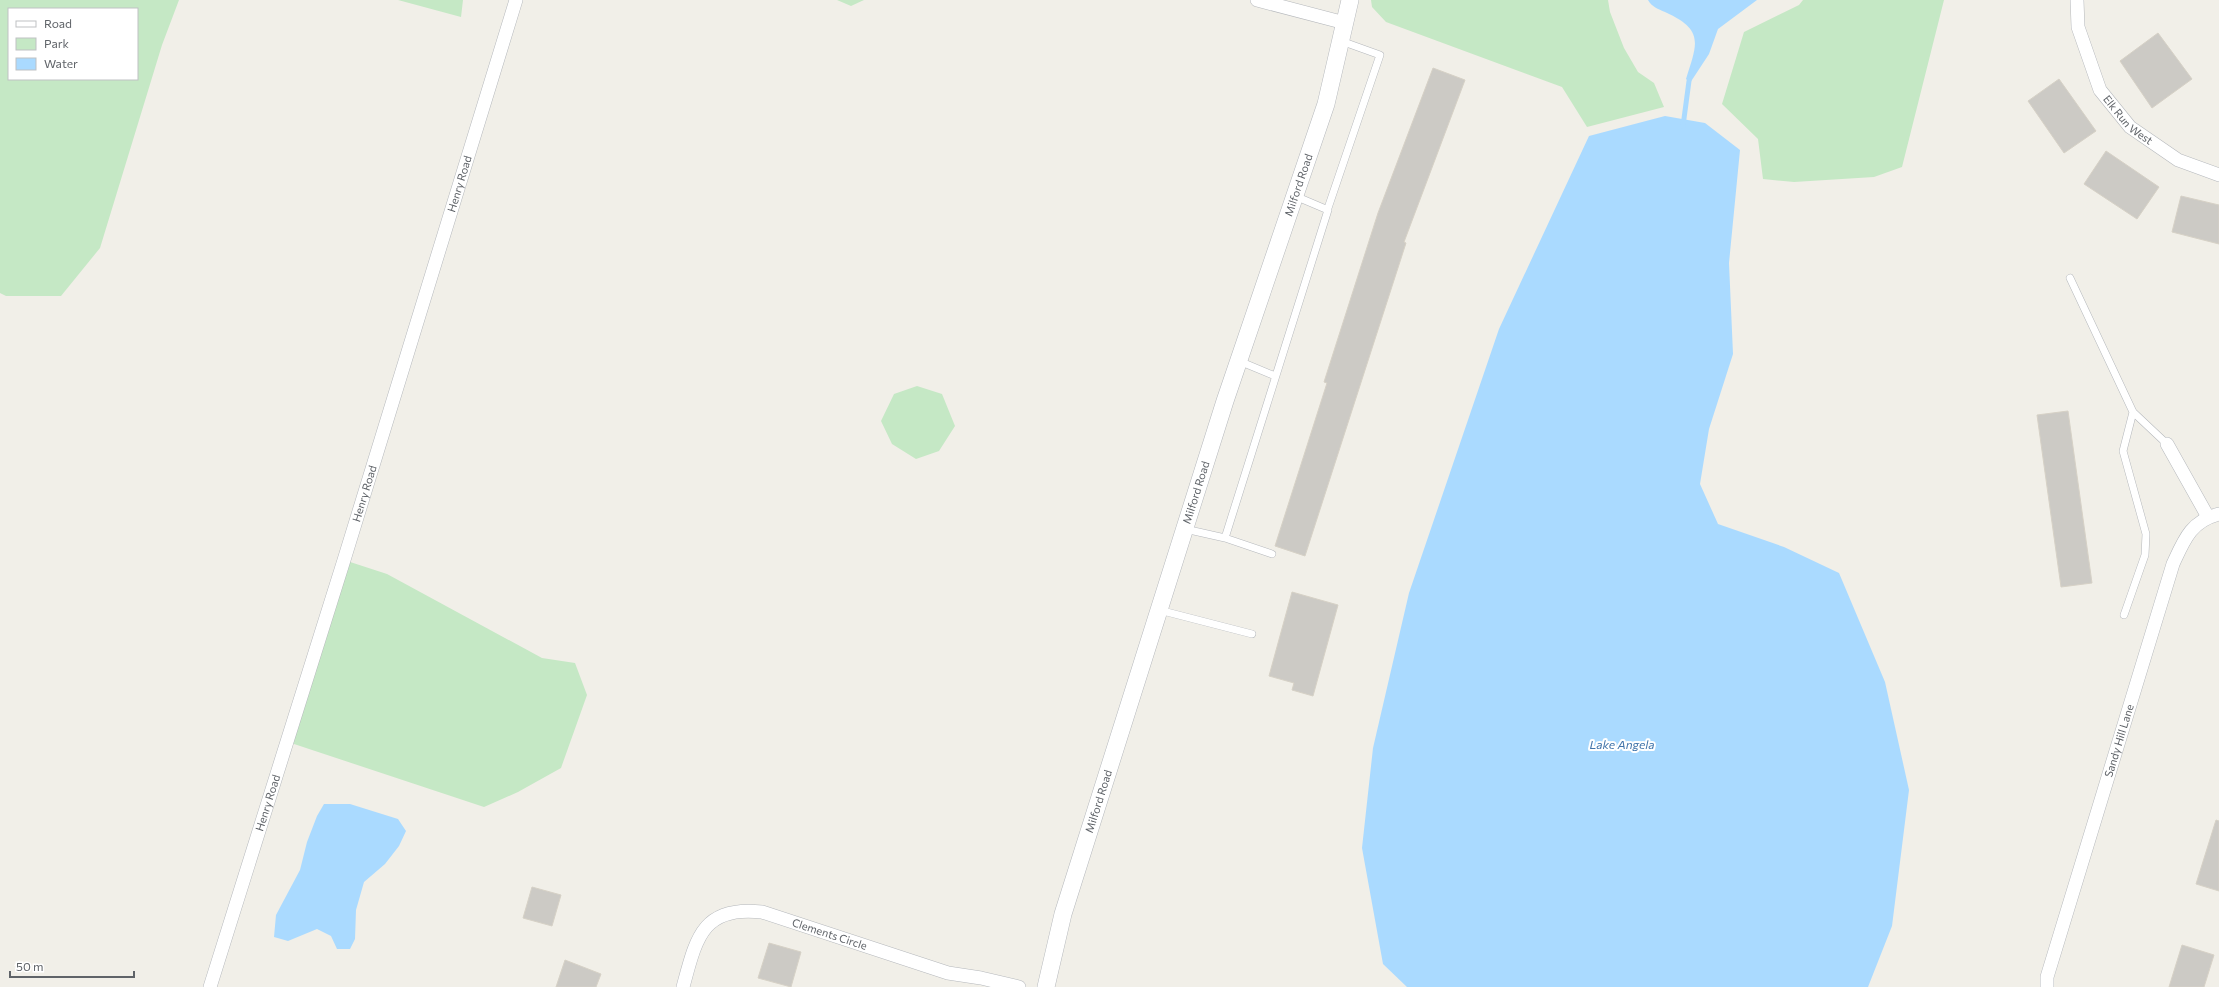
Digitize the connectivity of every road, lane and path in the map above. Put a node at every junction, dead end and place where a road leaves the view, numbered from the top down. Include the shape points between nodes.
1 (516, 0) edge
2 (1258, 0) edge
3 (1350, 0) edge
4 (2077, 0) edge
5 (1345, 23) junction
6 (1341, 40) junction
7 (2219, 175) edge
8 (1295, 196) junction
9 (1327, 211) junction
10 (2070, 278) dead end
11 (1239, 361) junction
12 (1275, 376) junction
13 (2133, 412) junction
14 (2167, 444) joint
15 (2213, 516) edge
16 (1185, 529) junction
17 (1225, 538) junction
18 (1272, 554) dead end
19 (1159, 610) junction
20 (2124, 615) dead end
21 (1252, 634) dead end
22 (210, 987) edge
23 (683, 987) edge
24 (1019, 987) edge
25 (1046, 987) edge
26 (2047, 987) edge

1 - 22 street, Henry Road via 347,553
2 - 5 street
3 - 5 street, Milford Road
4 - 7 street, Elk Run West via 2078,26 2100,90 2130,127 2178,160
5 - 6 street, Milford Road
6 - 8 street, Milford Road via 1326,104
6 - 9 lane via 1380,55
8 - 9 lane
8 - 11 street, Milford Road
9 - 12 lane
10 - 13 lane
11 - 12 lane
11 - 16 street, Milford Road
12 - 17 lane
13 - 14 lane
13 - 20 lane via 2123,451 2146,541 2145,555
14 - 15 street
15 - 26 street, Sandy Hill Lane via 2194,526 2173,564 2047,977
16 - 17 lane
16 - 19 street, Milford Road
17 - 18 lane
19 - 21 lane
19 - 25 street, Milford Road via 1063,914
23 - 24 street, Clements Circle via 697,939 717,917 743,910 762,912 948,973

